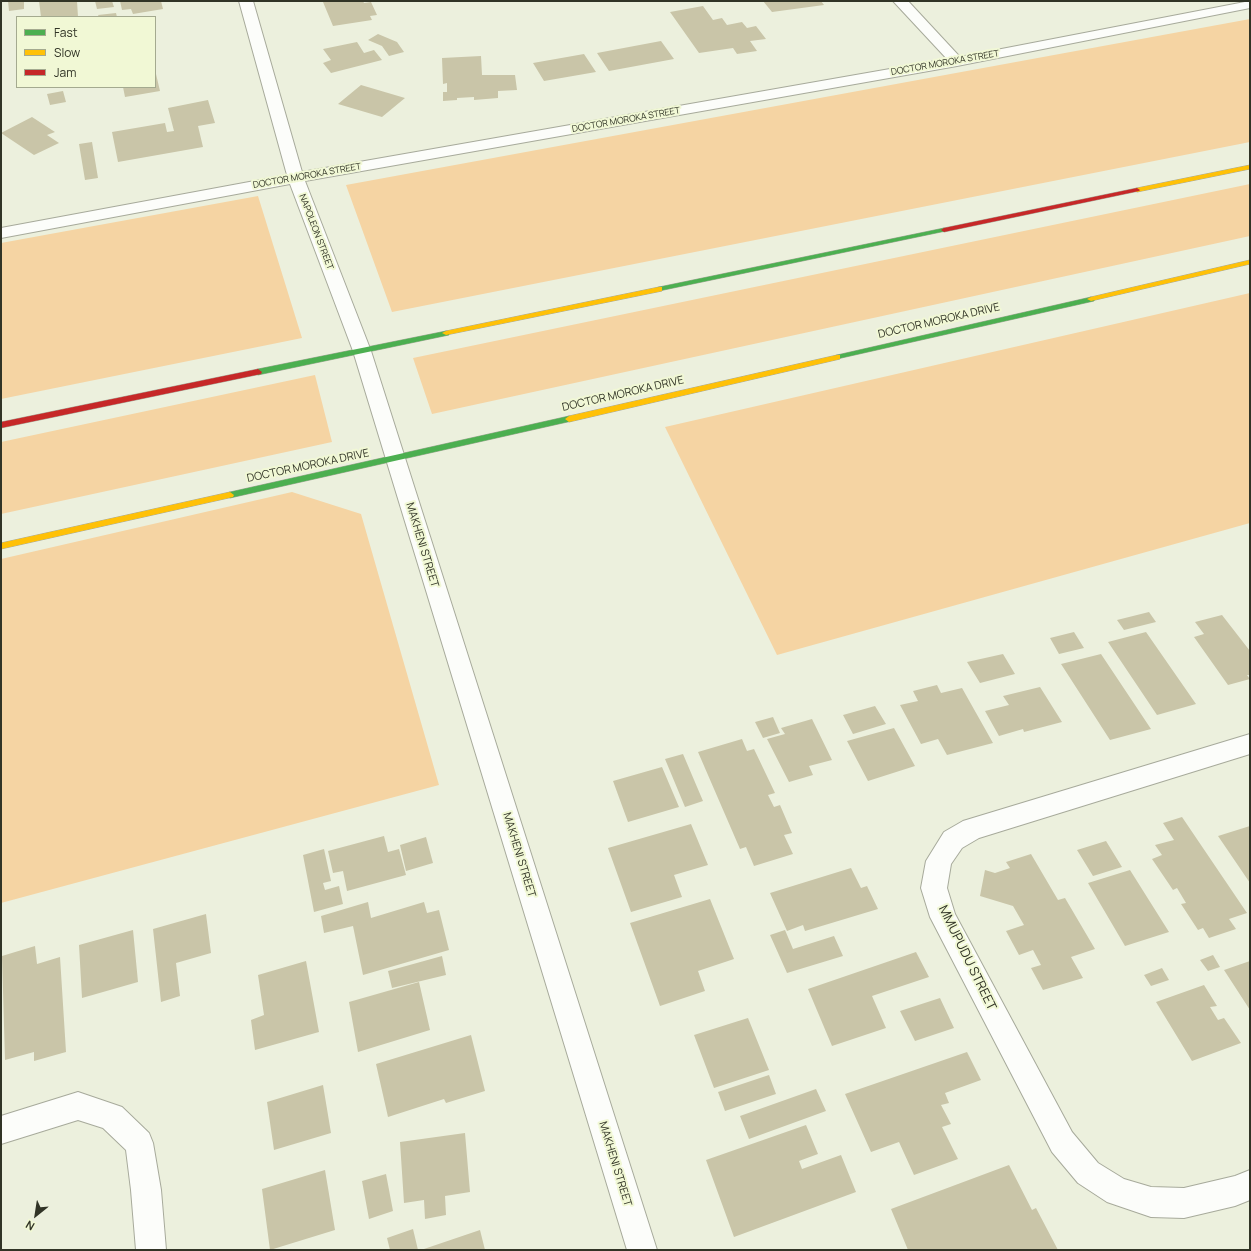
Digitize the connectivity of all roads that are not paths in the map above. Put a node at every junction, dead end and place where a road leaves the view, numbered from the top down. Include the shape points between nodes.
1 (246, 1) edge
2 (900, 1) edge
3 (1250, 4) edge
4 (957, 62) junction
5 (1250, 167) edge
6 (296, 178) junction
7 (1, 233) edge
8 (1250, 262) edge
9 (362, 351) junction
10 (1, 425) edge
11 (395, 460) junction
12 (1, 546) edge
13 (1250, 744) edge
14 (1, 1130) edge
15 (1250, 1185) edge
16 (151, 1250) edge
17 (642, 1250) edge

1 - 6 street, NAPOLEON STREET
2 - 4 street
3 - 4 street, DOCTOR MOROKA STREET
4 - 6 street, DOCTOR MOROKA STREET
5 - 9 street
6 - 7 street, DOCTOR MOROKA STREET
6 - 9 street, NAPOLEON STREET
8 - 11 street, DOCTOR MOROKA DRIVE
9 - 10 street
9 - 11 street, NAPOLEON STREET
11 - 12 street, DOCTOR MOROKA DRIVE
11 - 17 street, MAKHENI STREET
13 - 15 street, MMUPUDU STREET via 972,829 953,840 939,861 934,888 943,917 1062,1142 1088,1173 1117,1192 1151,1202 1184,1203
14 - 16 street via 78,1106 112,1117 139,1144

